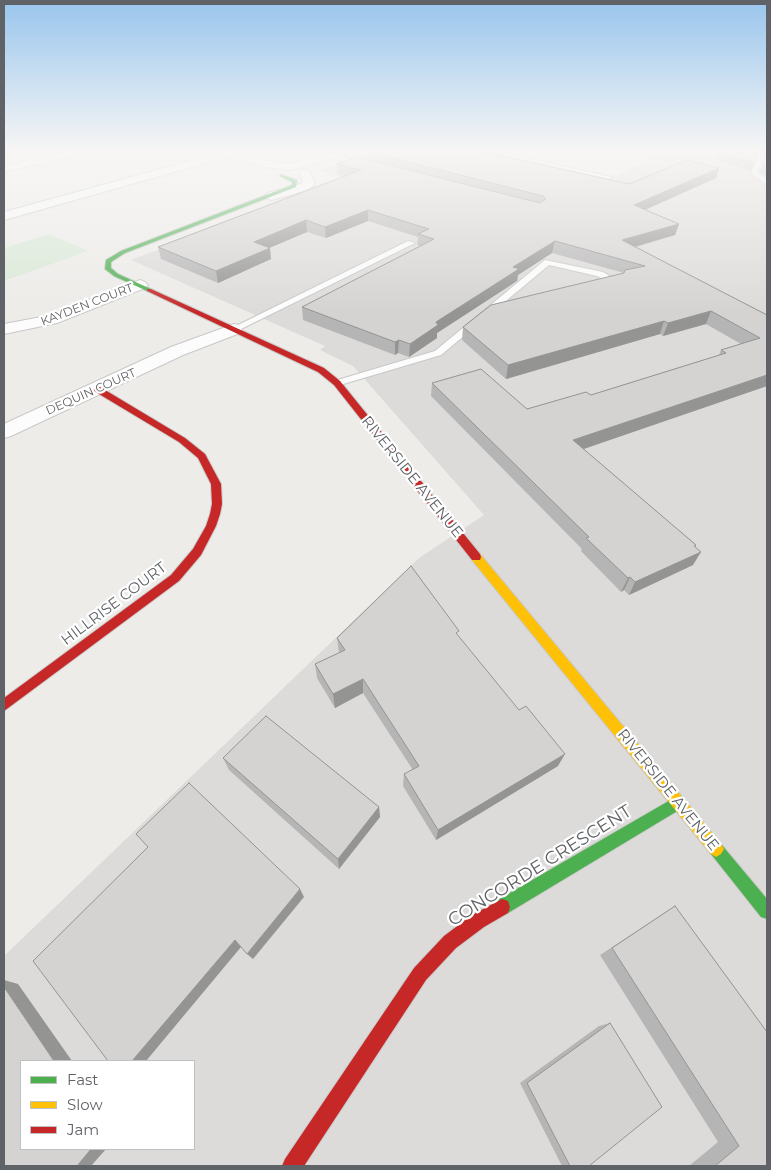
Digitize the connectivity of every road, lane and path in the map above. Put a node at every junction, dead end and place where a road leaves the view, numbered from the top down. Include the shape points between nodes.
1 (48, 204) edge
2 (252, 204) edge
3 (4, 216) edge
4 (411, 243) dead end
5 (140, 284) junction
6 (597, 287) edge
7 (511, 304) edge
8 (492, 308) junction
9 (228, 326) junction
10 (4, 329) edge
11 (337, 383) junction
12 (97, 389) junction
13 (4, 432) edge
14 (4, 705) edge
15 (678, 802) junction
16 (767, 911) edge
17 (292, 1166) edge

1 - 3 street
2 - 5 street, RIVERSIDE AVENUE via 123,252 108,261 108,269 116,275
4 - 9 lane
5 - 9 street, RIVERSIDE AVENUE
5 - 10 street, KAYDEN COURT via 51,320
6 - 8 lane via 616,283 600,274 548,262
7 - 8 lane
8 - 11 lane via 438,352
9 - 11 street, RIVERSIDE AVENUE via 321,370
9 - 12 street, DEQUIN COURT
11 - 15 street, RIVERSIDE AVENUE
12 - 13 street, DEQUIN COURT
12 - 14 street, HILLRISE COURT via 182,440 202,456 216,484 215,514 197,552 175,578
15 - 16 street, RIVERSIDE AVENUE
15 - 17 street, CONCORDE CRESCENT via 478,921 450,942 420,974

